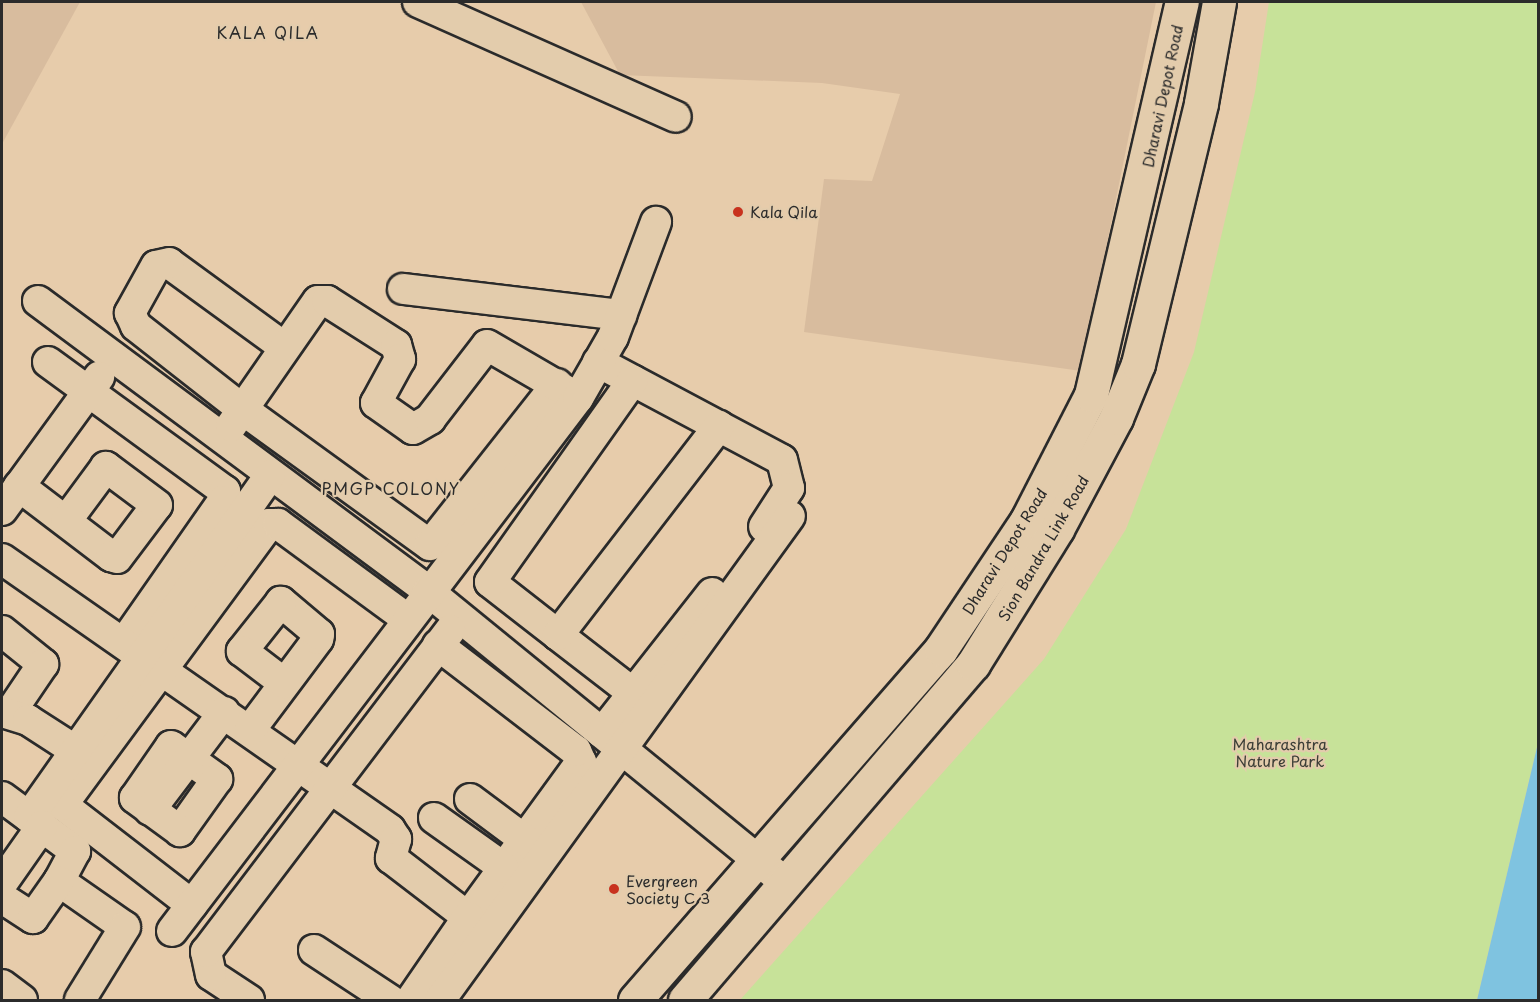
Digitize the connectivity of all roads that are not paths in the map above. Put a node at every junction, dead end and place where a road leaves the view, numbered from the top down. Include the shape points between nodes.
1 (418, 2) edge
2 (1182, 2) edge
3 (1218, 2) edge
4 (676, 117) dead end
5 (657, 222) dead end
6 (403, 289) dead end
7 (38, 302) dead end
8 (621, 315) junction
9 (284, 347) junction
10 (113, 357) junction
11 (48, 362) dead end
12 (598, 362) junction
13 (633, 380) junction
14 (88, 391) junction
15 (567, 391) junction
16 (242, 409) junction
17 (719, 426) junction
18 (224, 440) junction
19 (270, 475) junction
20 (19, 486) junction
21 (2, 510) edge
22 (790, 516) dead end
23 (66, 521) dead end
24 (226, 539) junction
25 (2, 559) edge
26 (428, 591) junction
27 (459, 617) junction
28 (406, 618) junction
29 (2, 631) edge
30 (558, 635) junction
31 (438, 645) junction
32 (142, 656) junction
33 (284, 683) dead end
34 (633, 693) junction
35 (125, 700) junction
36 (224, 712) junction
37 (6, 713) edge
38 (250, 730) junction
39 (612, 741) junction
40 (75, 751) junction
41 (298, 763) junction
42 (331, 787) junction
43 (2, 796) edge
44 (470, 800) dead end
45 (45, 810) junction
46 (150, 810) dead end
47 (434, 818) dead end
48 (534, 847) junction
49 (756, 856) junction
50 (503, 867) junction
51 (59, 881) junction
52 (785, 882) junction
53 (2, 883) edge
54 (2, 898) edge
55 (192, 905) junction
56 (468, 917) junction
57 (172, 931) dead end
58 (314, 950) dead end
59 (2, 985) edge
60 (22, 1000) edge
61 (80, 1000) edge
62 (249, 1000) edge
63 (390, 1000) edge
64 (411, 1000) edge
65 (440, 1000) edge
66 (635, 1000) edge
67 (685, 1000) edge

1 - 4 street
2 - 49 main road, Dharavi Depot Road via 1097,374 1060,457 996,569 941,649
3 - 52 main road, Sion Bandra Link Road via 1156,299 1116,418 1057,530 973,664
5 - 8 street
6 - 8 street
7 - 10 street
8 - 12 street
9 - 15 street via 311,308 327,301 400,351 376,403 413,429 430,419 487,345
9 - 16 street
9 - 16 street via 169,263 156,266 131,309 132,322
10 - 14 street
10 - 18 street
11 - 14 street
12 - 13 street
12 - 15 street
13 - 17 street
13 - 30 street via 490,582
14 - 20 street
14 - 24 street via 222,488
15 - 16 street via 430,545
15 - 26 street
16 - 18 street
17 - 30 street
17 - 34 street via 782,460 789,488
18 - 19 street
19 - 24 street
19 - 26 street
20 - 21 street
20 - 23 street
22 - 39 street
24 - 28 street via 278,524
24 - 32 street
25 - 32 street
26 - 27 street
26 - 28 street
27 - 31 street
27 - 39 street
28 - 41 street
29 - 37 street via 43,664
30 - 34 street
31 - 42 street
31 - 48 street via 580,756 578,770
32 - 35 street
32 - 36 street
33 - 38 street
34 - 39 street
35 - 40 street
35 - 45 street
36 - 38 street
36 - 46 street
37 - 40 street
38 - 41 street
39 - 48 street
39 - 49 street
40 - 45 street
41 - 42 street
41 - 55 street
42 - 56 street via 390,830 396,839 391,858
42 - 62 street via 206,952 211,975
43 - 45 street
44 - 48 street
45 - 51 street via 75,851
45 - 53 street
45 - 55 street
47 - 50 street
48 - 50 street
48 - 65 street
49 - 52 street
49 - 66 main road, Dharavi Depot Road
50 - 56 street
51 - 54 street via 33,918
51 - 61 street via 125,927
52 - 67 main road, Sion Bandra Link Road
55 - 57 street
56 - 64 street
58 - 63 street
59 - 60 street

